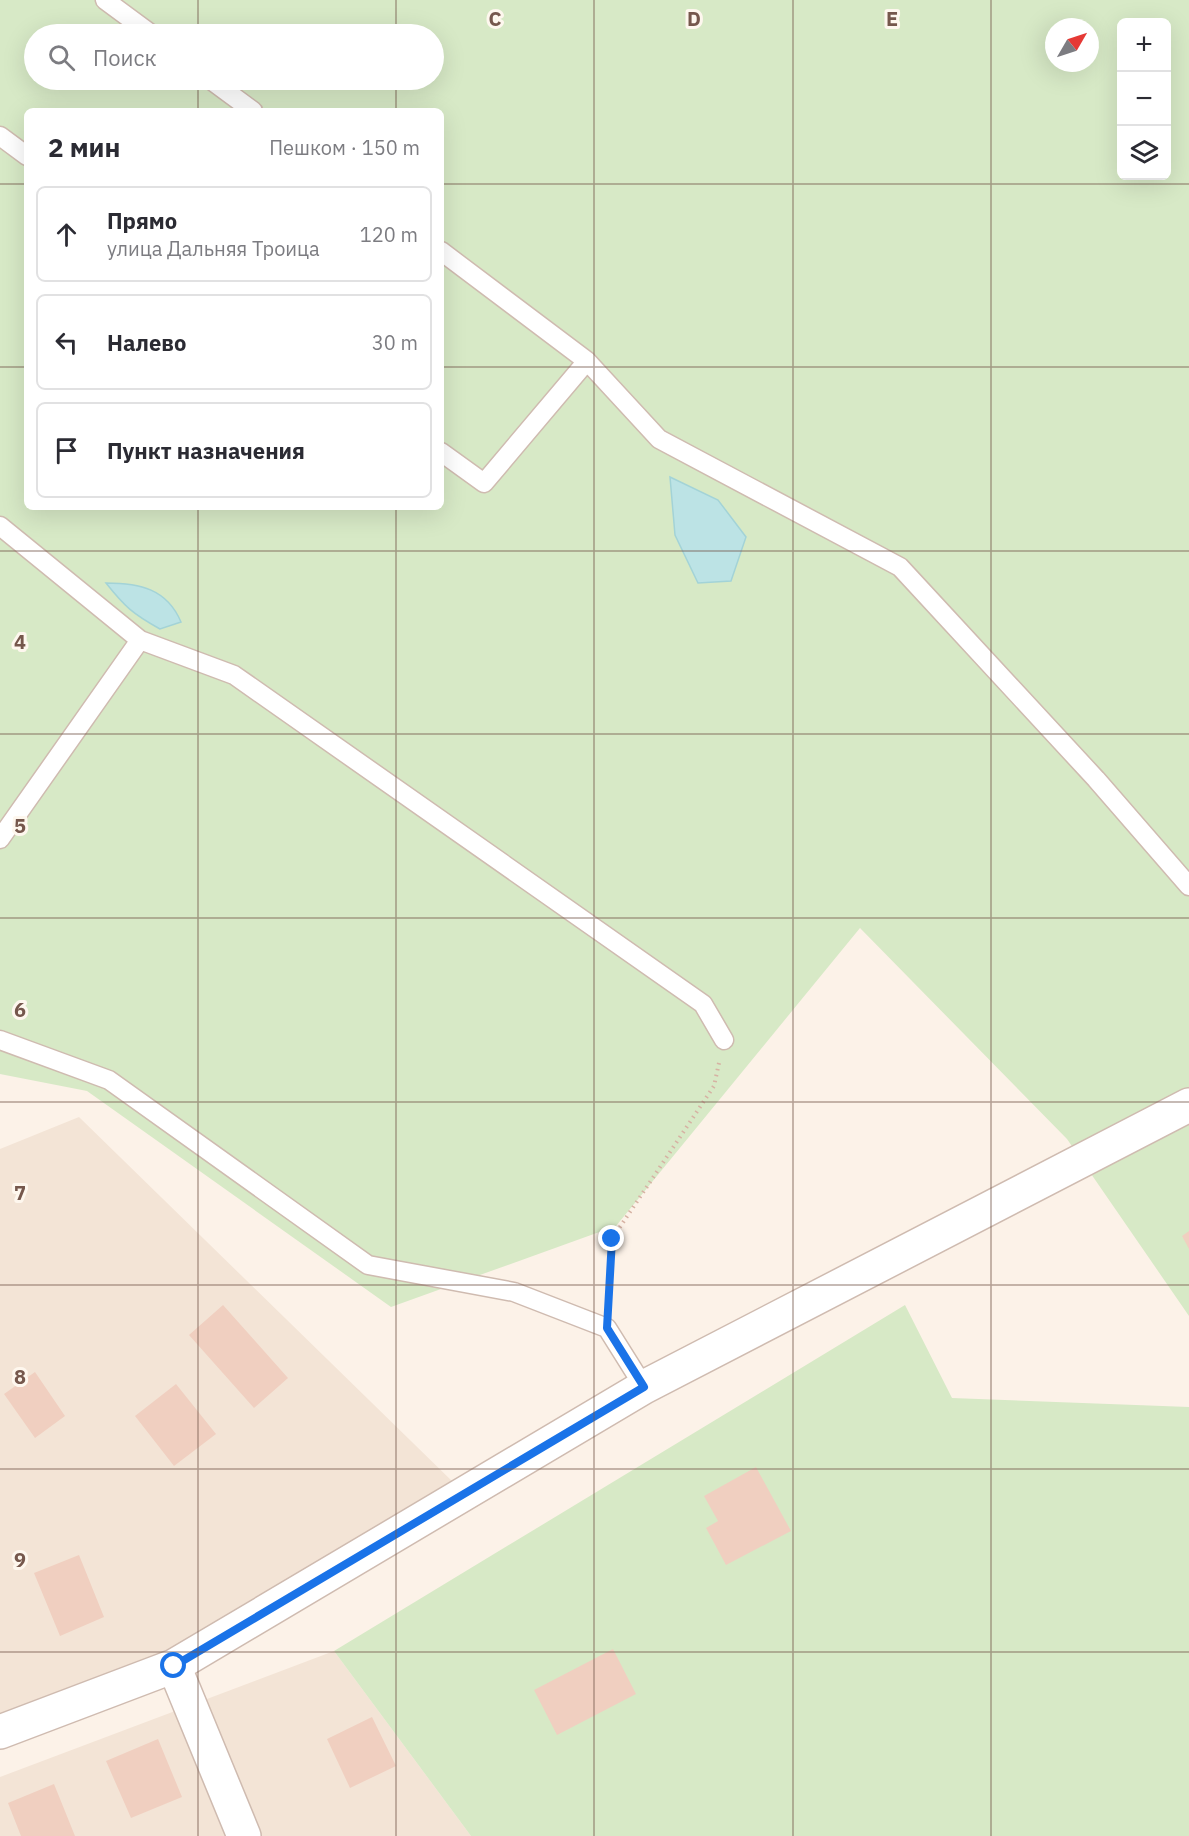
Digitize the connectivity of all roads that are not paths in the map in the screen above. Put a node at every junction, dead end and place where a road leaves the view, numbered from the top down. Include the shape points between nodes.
1 (105, 0) edge
2 (137, 24) edge
3 (225, 90) edge
4 (249, 108) edge
5 (0, 136) edge
6 (24, 154) edge
7 (444, 253) edge
8 (587, 361) junction
9 (444, 454) edge
10 (0, 526) edge
11 (140, 640) junction
12 (0, 839) edge
13 (1189, 886) edge
14 (0, 1040) edge
15 (724, 1040) road end
16 (1189, 1105) edge
17 (644, 1387) junction
18 (174, 1666) junction
19 (0, 1732) edge
20 (244, 1836) edge

1 - 2 lane
3 - 4 lane
5 - 6 lane
7 - 8 lane
8 - 9 lane via 484,483
8 - 13 lane via 659,439 900,567
10 - 11 lane
11 - 12 lane
11 - 15 lane via 234,675 703,1004
14 - 17 lane via 109,1080 368,1265 514,1292 607,1328
16 - 17 street
17 - 18 street
18 - 19 street
18 - 20 street

